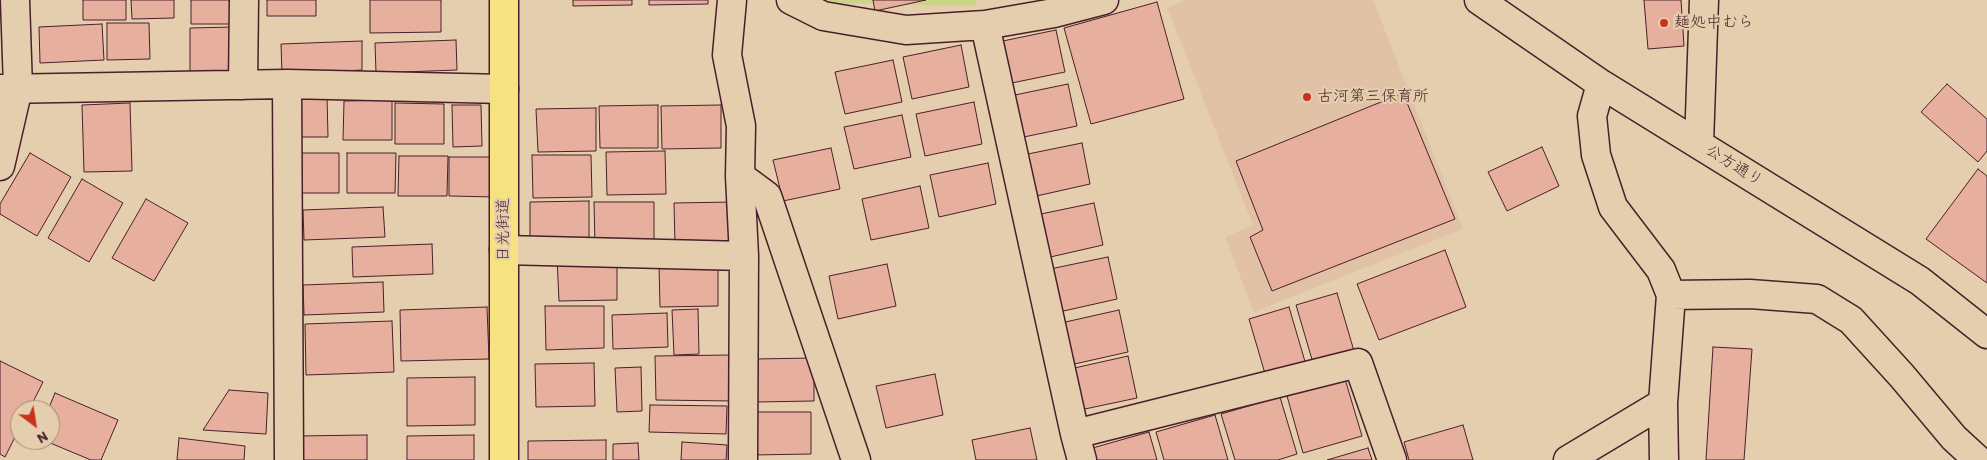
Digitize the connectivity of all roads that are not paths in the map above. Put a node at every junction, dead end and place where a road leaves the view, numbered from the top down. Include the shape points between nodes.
1 (15, 0) edge
2 (244, 0) edge
3 (504, 0) edge
4 (732, 0) edge
5 (791, 0) edge
6 (1104, 0) edge
7 (1479, 0) edge
8 (1704, 0) edge
9 (984, 25) junction
10 (287, 84) junction
11 (1601, 84) junction
12 (243, 85) junction
13 (9, 89) edge
14 (504, 89) junction
15 (1699, 144) junction
16 (0, 166) edge
17 (740, 176) junction
18 (504, 250) junction
19 (744, 256) junction
20 (1671, 295) junction
21 (1987, 334) edge
22 (1663, 403) junction
23 (1075, 434) junction
24 (289, 460) edge
25 (504, 460) edge
26 (743, 460) edge
27 (856, 460) edge
28 (1082, 460) edge
29 (1392, 460) edge
30 (1568, 460) edge
31 (1664, 460) edge
32 (1978, 460) edge

1 - 13 street
2 - 12 street
3 - 14 main road, 日光街道
4 - 17 street via 727,55 741,126
5 - 9 street via 823,16 906,30
6 - 9 street via 1054,13
7 - 11 street, 公方通り
8 - 15 street
9 - 23 street
10 - 12 street
10 - 14 street
10 - 24 street
11 - 15 street, 公方通り
11 - 20 street via 1592,116 1596,155 1613,207 1661,270
12 - 13 street
13 - 16 street
14 - 18 main road, 日光街道
15 - 21 street, 公方通り via 1920,282
17 - 19 street
17 - 27 street via 768,196
18 - 19 street
18 - 25 main road, 日光街道
19 - 26 street
20 - 22 street
20 - 32 street via 1750,294 1817,300 1850,320 1954,438
22 - 30 street
22 - 31 street
23 - 28 street
23 - 29 street via 1358,363

